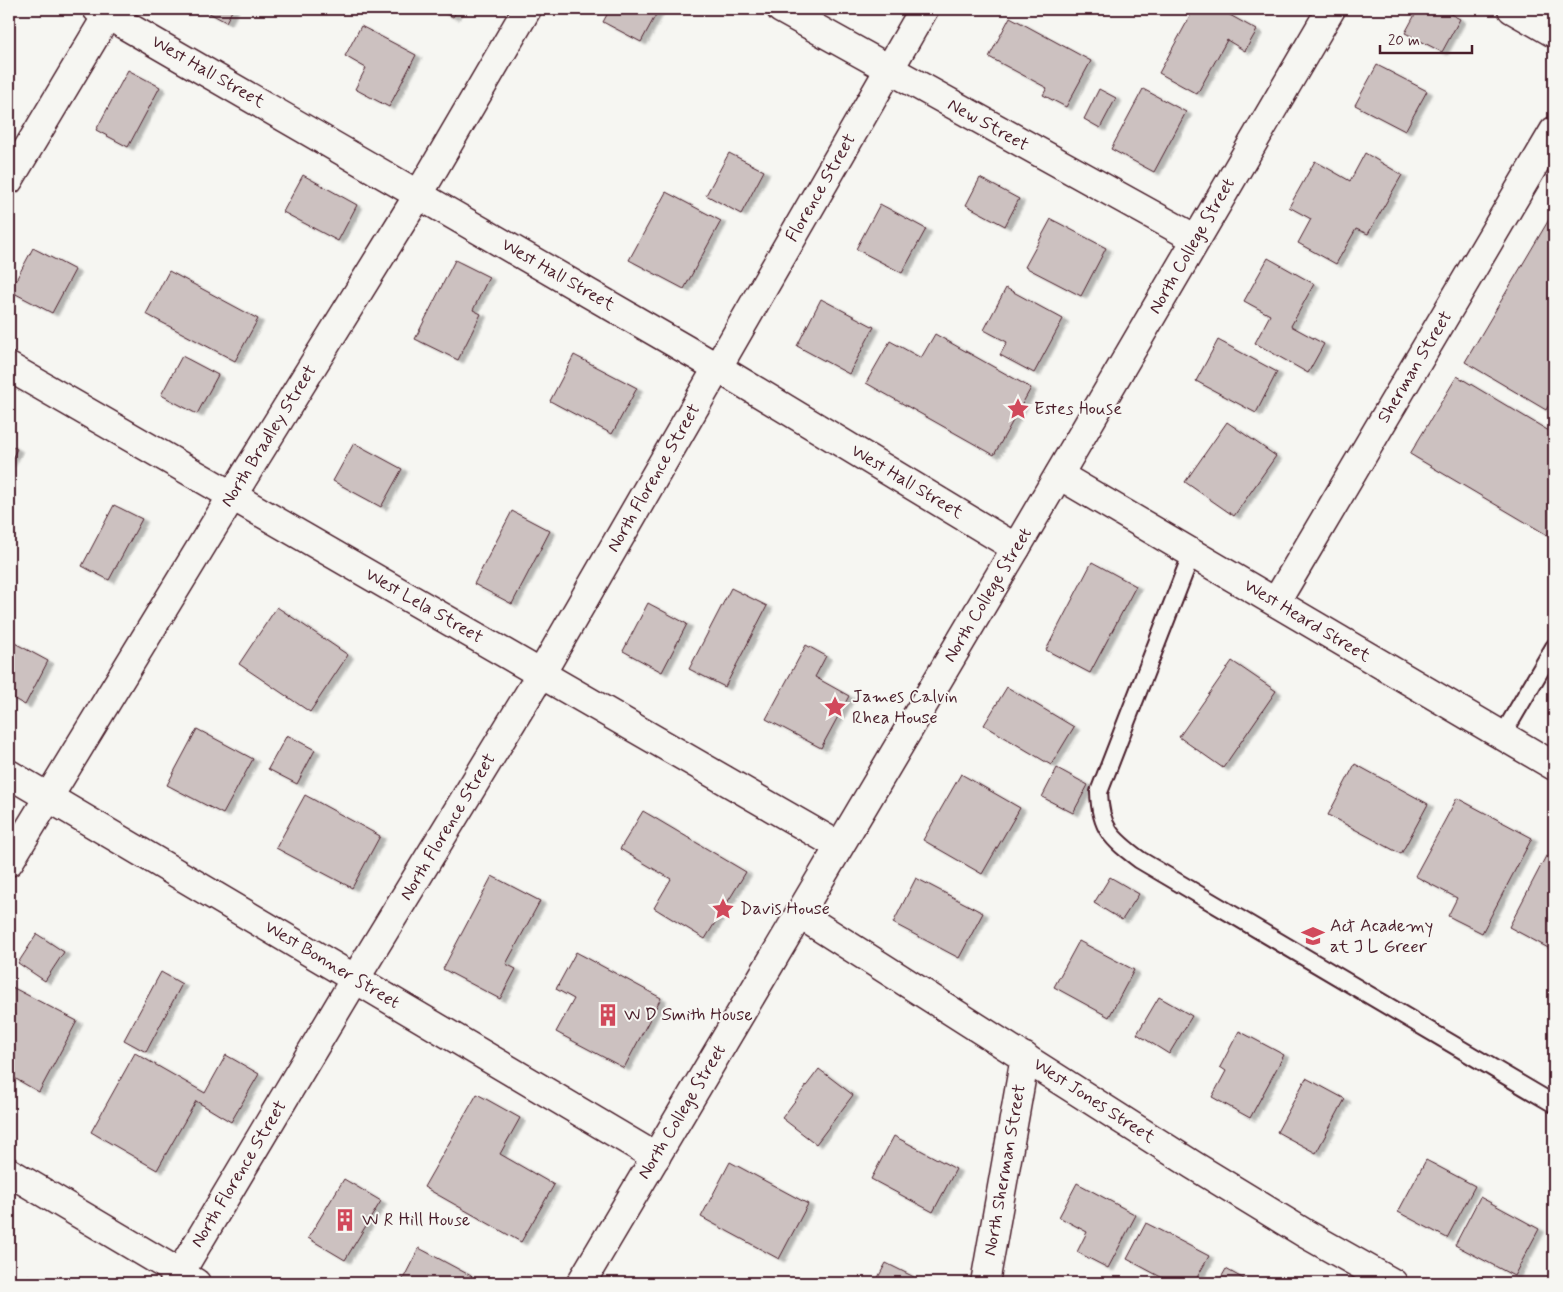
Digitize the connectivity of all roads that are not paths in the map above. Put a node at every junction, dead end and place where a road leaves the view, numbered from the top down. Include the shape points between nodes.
1 (527, 9) edge
2 (781, 9) edge
3 (924, 9) edge
4 (1330, 9) edge
5 (1512, 9) edge
6 (105, 11) edge
7 (1554, 33) edge
8 (889, 70) junction
9 (1554, 131) edge
10 (9, 180) edge
11 (419, 194) junction
12 (1196, 239) junction
13 (9, 367) edge
14 (718, 368) junction
15 (1059, 475) junction
16 (232, 496) junction
17 (1016, 548) junction
18 (1192, 553) junction
19 (1276, 602) junction
20 (1554, 647) edge
21 (541, 674) junction
22 (1502, 736) junction
23 (1554, 766) edge
24 (9, 774) edge
25 (47, 797) junction
26 (839, 846) junction
27 (9, 862) edge
28 (799, 914) junction
29 (355, 979) junction
30 (1026, 1057) junction
31 (1554, 1104) edge
32 (656, 1157) junction
33 (9, 1172) edge
34 (183, 1280) edge
35 (581, 1283) edge
36 (985, 1283) edge
37 (1393, 1283) edge

1 - 11 street, North Bradley Street
2 - 8 street, New Street
3 - 8 street, Florence Street
4 - 12 street, North College Street
5 - 7 street
6 - 10 street
6 - 11 street, West Hall Street
8 - 12 street, New Street
8 - 14 street, Florence Street
9 - 19 street, Sherman Street
11 - 14 street, West Hall Street
11 - 16 street, North Bradley Street
12 - 15 street, North College Street
13 - 16 street, West Lela Street
14 - 17 street, West Hall Street
14 - 21 street, North Florence Street
15 - 17 street, North College Street
15 - 18 street, West Heard Street
16 - 21 street, West Lela Street
16 - 25 street, North Bradley Street
17 - 26 street, North College Street
18 - 19 street, West Heard Street
18 - 31 lane via 1099,792 1104,826 1116,842 1140,860
19 - 22 street, West Heard Street
20 - 22 lane
21 - 26 street, West Lela Street
21 - 29 street, North Florence Street
22 - 23 street, West Heard Street
24 - 25 street, West Bonner Street
25 - 27 street, North Bradley Street
25 - 29 street, West Bonner Street
26 - 28 street, North College Street
28 - 30 street, West Jones Street
28 - 32 street, North College Street
29 - 32 street, West Bonner Street
29 - 34 street, North Florence Street
30 - 36 street, North Sherman Street
30 - 37 street, West Jones Street via 1218,1180
32 - 35 street, North College Street
33 - 34 street

